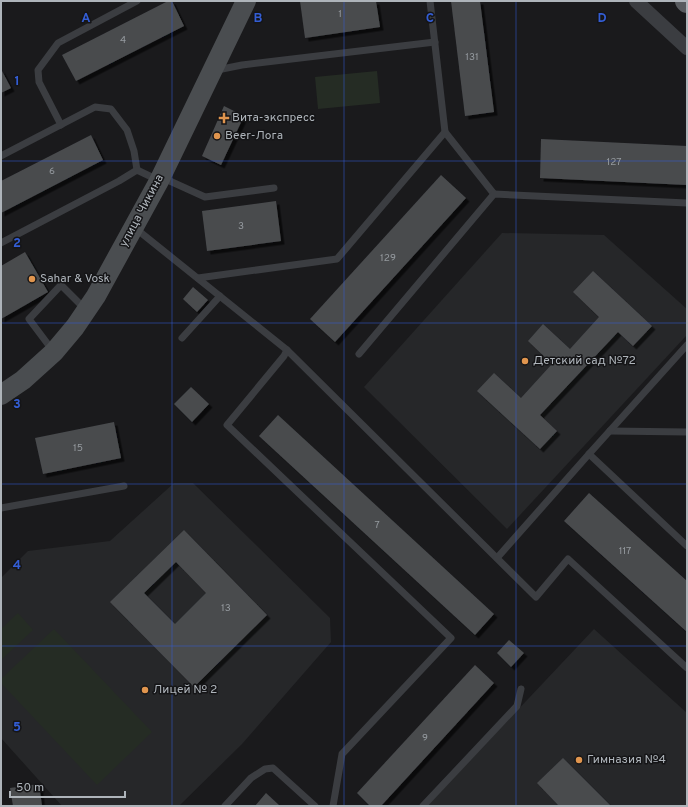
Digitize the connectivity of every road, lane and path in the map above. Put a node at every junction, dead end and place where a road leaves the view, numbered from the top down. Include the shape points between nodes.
1 (137, 1) edge
2 (246, 1) edge
3 (430, 1) edge
4 (636, 1) edge
5 (435, 42) junction
6 (687, 48) edge
7 (212, 70) junction
8 (61, 125) junction
9 (445, 132) junction
10 (1, 156) edge
11 (137, 170) junction
12 (160, 179) junction
13 (274, 188) dead end
14 (494, 194) junction
15 (687, 203) edge
16 (134, 227) junction
17 (1, 243) edge
18 (198, 278) junction
19 (220, 296) junction
20 (86, 310) junction
21 (182, 338) dead end
22 (687, 345) edge
23 (287, 350) junction
24 (54, 352) junction
25 (359, 354) dead end
26 (1, 395) edge
27 (610, 431) junction
28 (687, 432) edge
29 (589, 454) junction
30 (124, 486) dead end
31 (1, 508) edge
32 (687, 546) edge
33 (497, 558) junction
34 (687, 668) edge
35 (521, 689) dead end
36 (226, 806) edge
37 (315, 806) edge
38 (333, 806) edge
39 (423, 806) edge

1 - 8 lane via 58,43 38,70 39,82
2 - 7 street, улица Чикина
3 - 5 lane
4 - 6 street
5 - 7 lane
5 - 9 lane
7 - 12 street, улица Чикина
8 - 10 lane
8 - 11 lane via 95,107 111,109 127,130
9 - 14 lane
9 - 18 lane via 337,259
11 - 12 lane
11 - 17 lane
12 - 13 lane via 205,196
12 - 16 street, улица Чикина
14 - 15 lane
14 - 25 lane
16 - 18 lane
16 - 20 street, улица Чикина
18 - 19 lane
19 - 21 lane
19 - 23 lane
20 - 24 street, улица Чикина
20 - 24 lane via 61,285 29,318
22 - 27 lane
23 - 33 lane
23 - 38 lane via 228,425 451,638 342,754
24 - 26 street, улица Чикина via 23,380
27 - 28 lane
27 - 29 lane
29 - 32 lane
29 - 33 lane
30 - 31 lane
33 - 34 lane via 536,597 568,559
35 - 39 lane via 517,706
36 - 37 lane via 251,778 265,769 273,768

